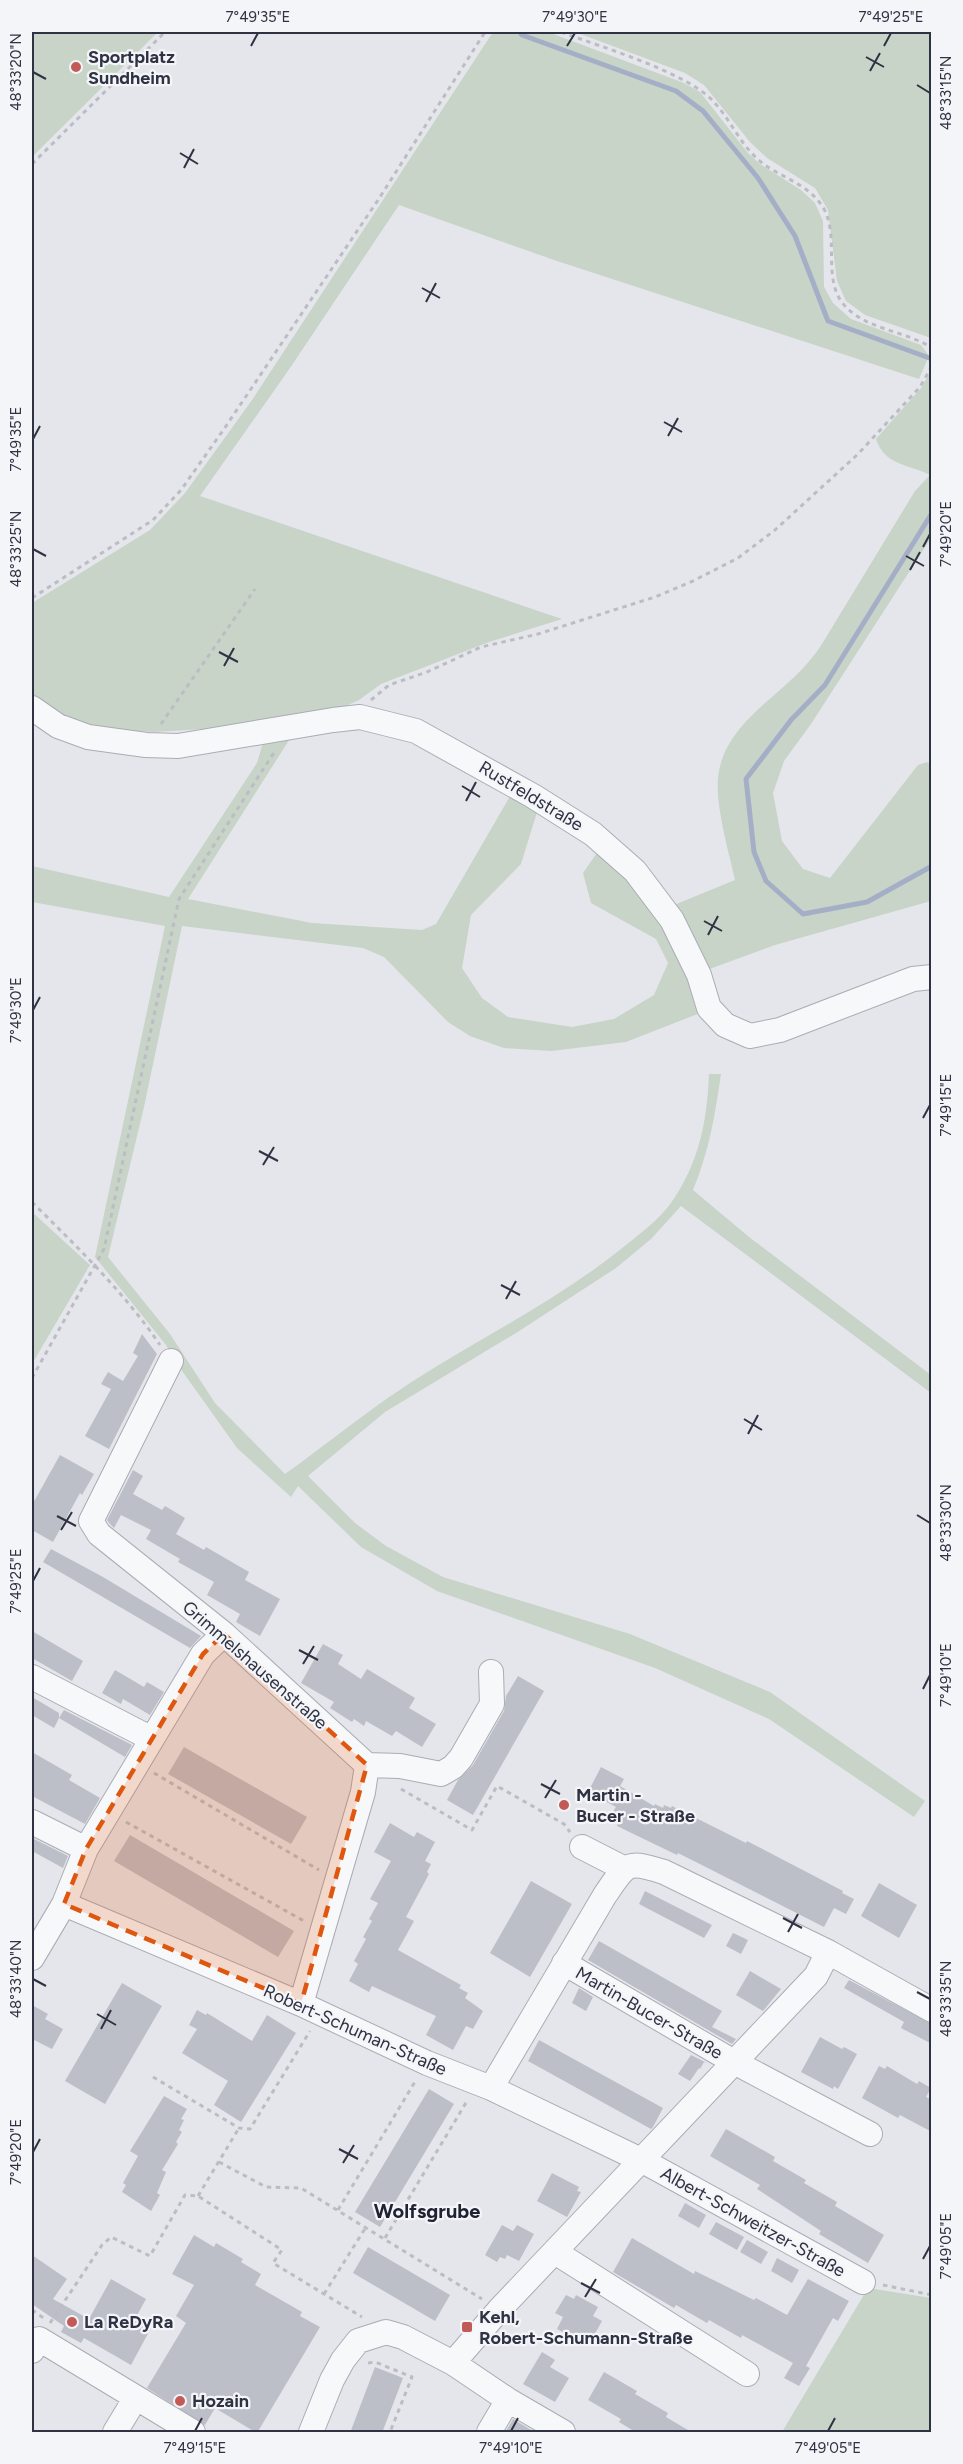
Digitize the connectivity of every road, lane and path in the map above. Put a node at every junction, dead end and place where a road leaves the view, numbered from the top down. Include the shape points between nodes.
1 (165, 32) edge
2 (485, 32) edge
3 (561, 32) edge
4 (32, 164) edge
5 (932, 348) edge
6 (932, 366) edge
7 (255, 589) dead end
8 (32, 598) edge
9 (32, 708) edge
10 (360, 717) junction
11 (289, 727) junction
12 (146, 745) junction
13 (932, 977) edge
14 (32, 1202) edge
15 (95, 1266) junction
16 (171, 1360) joint
17 (32, 1378) edge
18 (224, 1634) junction
19 (491, 1672) dead end
20 (32, 1677) edge
21 (152, 1739) junction
22 (138, 1763) junction
23 (367, 1765) junction
24 (392, 1784) dead end
25 (109, 1812) junction
26 (32, 1822) edge
27 (582, 1847) joint
28 (86, 1849) junction
29 (623, 1868) junction
30 (336, 1880) junction
31 (64, 1904) junction
32 (324, 1932) junction
33 (828, 1952) junction
34 (32, 1958) edge
35 (564, 1964) junction
36 (311, 2009) junction
37 (932, 2010) edge
38 (734, 2062) junction
39 (426, 2063) junction
40 (153, 2077) dead end
41 (484, 2086) junction
42 (239, 2128) junction
43 (870, 2134) dead end
44 (643, 2161) junction
45 (219, 2162) junction
46 (198, 2196) junction
47 (339, 2210) junction
48 (366, 2227) junction
49 (385, 2238) junction
50 (555, 2252) junction
51 (863, 2282) joint
52 (324, 2294) junction
53 (932, 2295) edge
54 (32, 2310) edge
55 (499, 2310) junction
56 (386, 2332) junction
57 (40, 2338) edge
58 (343, 2360) junction
59 (453, 2363) junction
60 (747, 2374) dead end
61 (135, 2399) junction
62 (508, 2400) junction
63 (115, 2433) edge
64 (193, 2433) edge
65 (311, 2433) edge
66 (390, 2433) edge
67 (489, 2433) edge
68 (564, 2433) edge

1 - 4 path
2 - 8 path via 374,207 181,490 153,520
3 - 5 path via 692,84 714,102 761,162 807,190 822,205 828,223 835,289 845,307 861,319 918,339
6 - 10 path via 920,387 858,454 776,530 738,558 655,597 481,648 389,685 368,702
7 - 12 path
9 - 12 street, Rustfeldstraße via 58,726 88,737
10 - 11 street, Rustfeldstraße
10 - 13 street, Rustfeldstraße via 416,731 524,790 593,834 635,871 672,920 699,975 709,1008 725,1025 750,1036 780,1030 902,983
11 - 12 street, Rustfeldstraße via 178,746
11 - 15 path via 179,899 104,1249
14 - 15 path
15 - 16 path via 144,1321
15 - 17 path
16 - 18 street, Grimmelshausenstraße via 91,1521 99,1534
18 - 21 street via 203,1654
18 - 23 street, Grimmelshausenstraße
19 - 23 street via 492,1704 453,1767 441,1774
20 - 21 street
21 - 22 street
22 - 25 street
22 - 30 path
23 - 30 street via 363,1792
24 - 27 path via 472,1830 497,1786 564,1824
25 - 28 street
25 - 32 path
26 - 28 street
27 - 29 street
28 - 31 street
29 - 33 street via 638,1864 664,1872
29 - 35 street, Martin-Bucer-Straße
30 - 32 street
31 - 34 street
31 - 36 street, Robert-Schuman-Straße
32 - 36 street
33 - 37 street
33 - 38 street, Albert-Schweitzer-Straße via 816,1976
35 - 38 street, Martin-Bucer-Straße
35 - 41 street, Martin-Bucer-Straße
36 - 39 street, Robert-Schuman-Straße
36 - 42 path via 250,2129
38 - 43 street
38 - 44 street, Albert-Schweitzer-Straße
39 - 41 street, Robert-Schuman-Straße
39 - 47 path
40 - 42 path
41 - 44 street, Robert-Schuman-Straße
41 - 49 path
42 - 45 path
44 - 50 street, Albert-Schweitzer-Straße
44 - 51 street, Albert-Schweitzer-Straße
45 - 46 path
45 - 47 path via 266,2187 301,2188
46 - 52 path via 282,2250 273,2263
46 - 57 path via 185,2194 150,2256 111,2237 102,2245
47 - 48 path
48 - 49 path
48 - 52 path
49 - 55 path
50 - 55 street, Albert-Schweitzer-Straße
50 - 60 street
51 - 53 path
52 - 56 path
54 - 57 path
55 - 59 street, Albert-Schweitzer-Straße
56 - 58 street via 358,2342
56 - 59 street
57 - 61 street
58 - 65 street
58 - 66 path via 353,2365 375,2362 412,2377
59 - 62 street
61 - 63 street
61 - 64 street
62 - 67 street
62 - 68 street

